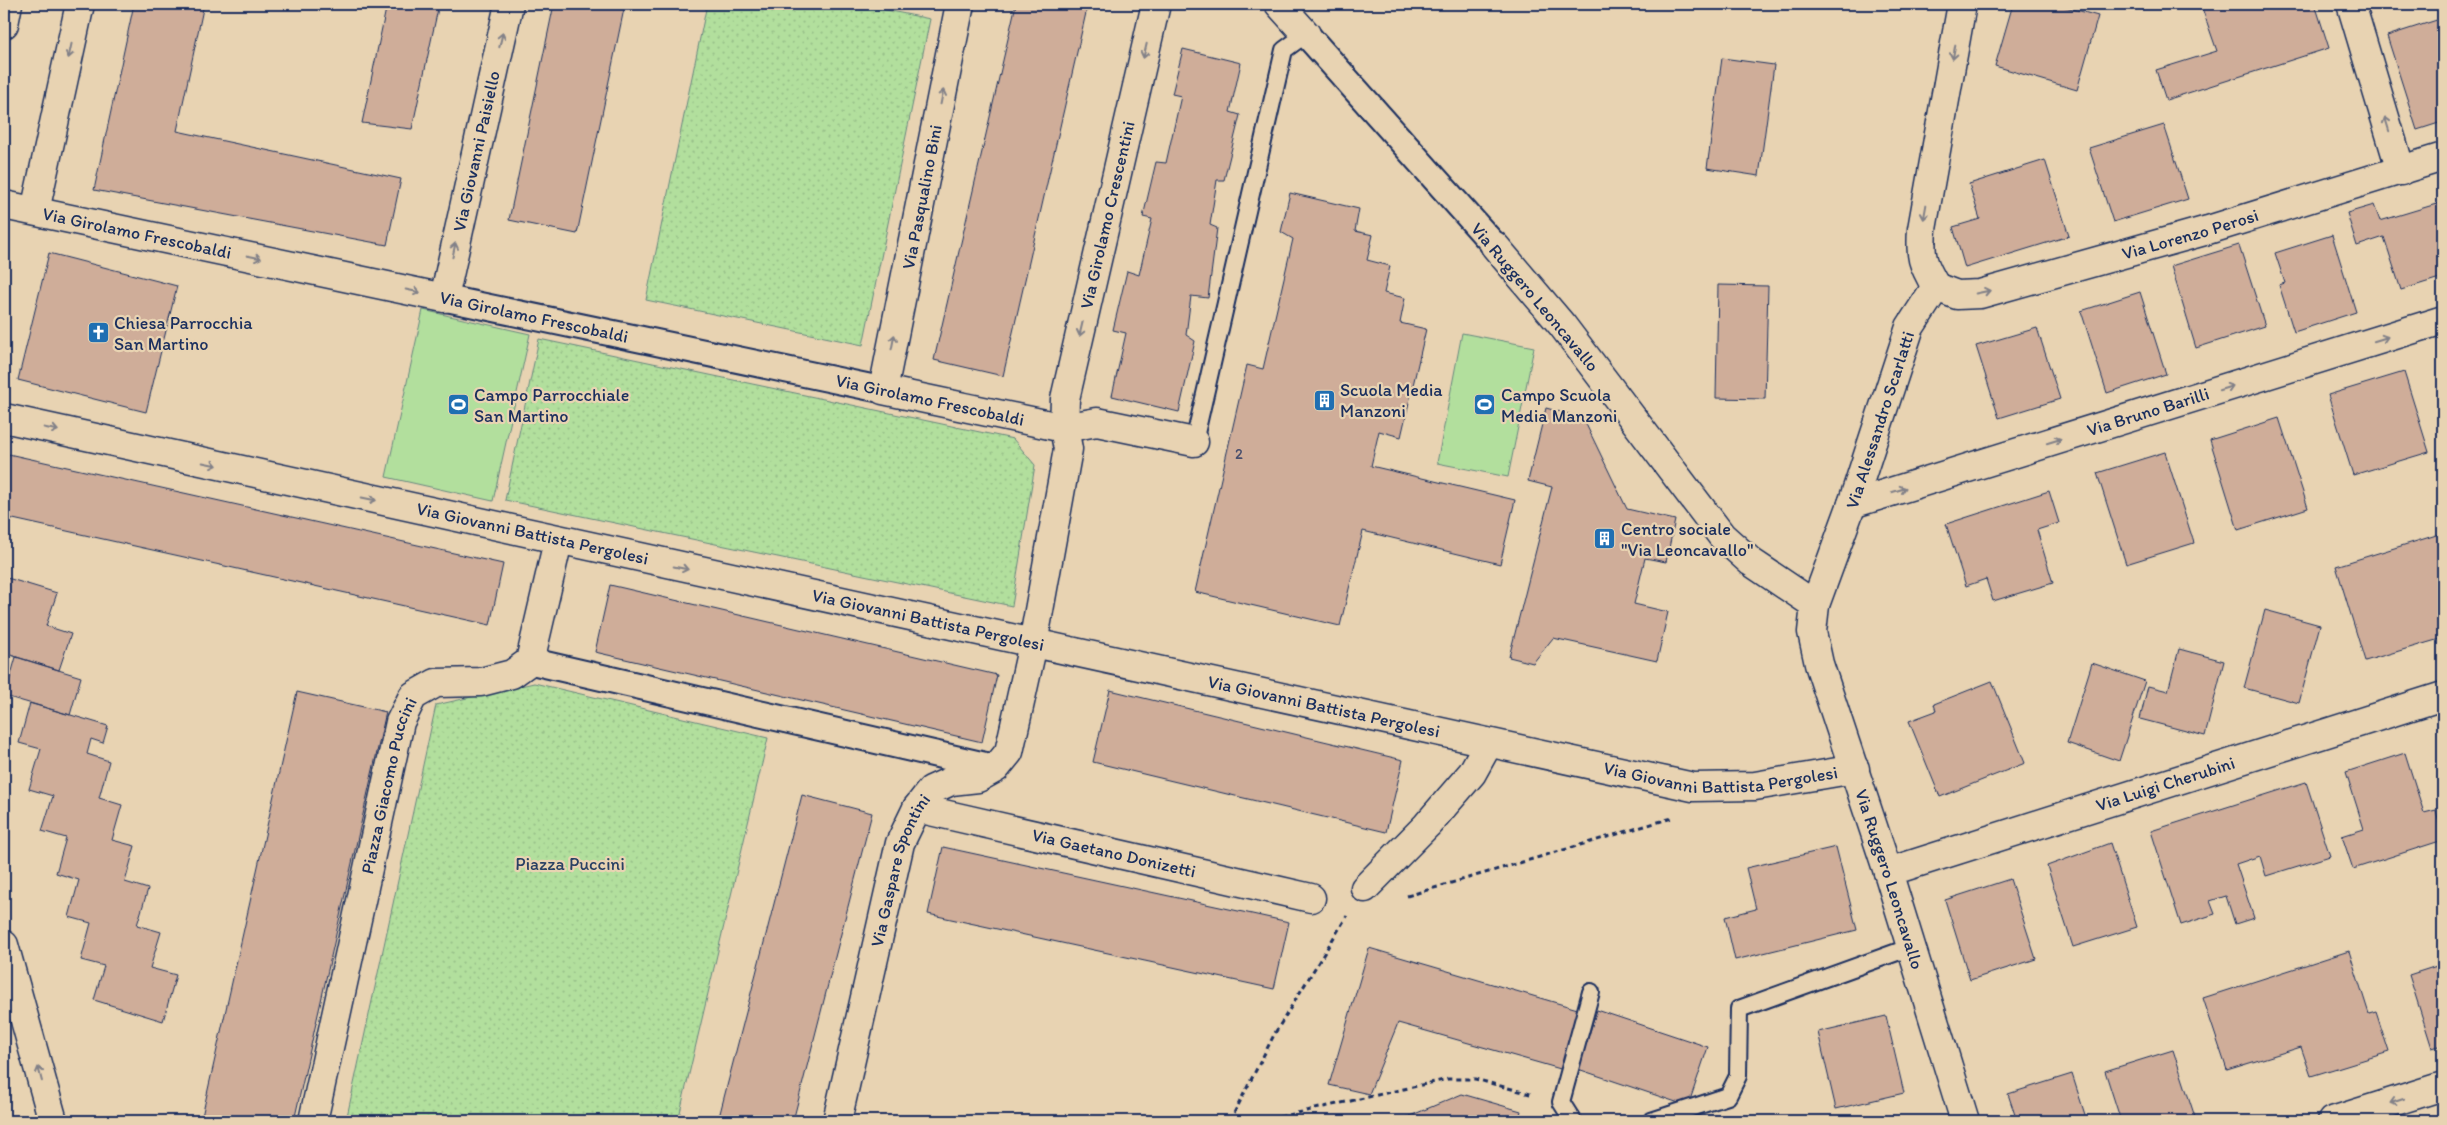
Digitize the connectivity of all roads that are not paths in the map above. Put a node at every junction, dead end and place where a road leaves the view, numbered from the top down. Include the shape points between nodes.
1 (8, 4) edge
2 (80, 4) edge
3 (509, 4) edge
4 (960, 4) edge
5 (1156, 4) edge
6 (1279, 4) edge
7 (1962, 4) edge
8 (2351, 4) edge
9 (4, 24) edge
10 (1306, 34) junction
11 (2443, 157) edge
12 (2401, 171) junction
13 (4, 206) edge
14 (35, 211) junction
15 (1495, 246) joint
16 (1936, 287) junction
17 (444, 298) junction
18 (2443, 320) edge
19 (883, 390) junction
20 (4, 418) edge
21 (1064, 428) junction
22 (1194, 442) joint
23 (1852, 504) junction
24 (558, 541) junction
25 (1815, 605) junction
26 (1033, 644) junction
27 (530, 661) junction
28 (2443, 696) edge
29 (1488, 744) junction
30 (996, 768) junction
31 (1855, 769) junction
32 (917, 808) junction
33 (1888, 872) junction
34 (1365, 888) dead end
35 (1311, 898) dead end
36 (4, 945) edge
37 (1911, 947) junction
38 (1591, 992) dead end
39 (2443, 1086) edge
40 (52, 1121) edge
41 (313, 1121) edge
42 (837, 1121) edge
43 (1573, 1121) edge
44 (1651, 1121) edge
45 (1965, 1121) edge
46 (2332, 1121) edge

1 - 9 street
2 -> 14 street
17 -> 3 street, Via Giovanni Paisiello
19 -> 4 street, Via Pasqualino Bini
5 -> 21 street, Via Girolamo Crescentini via 1065,399
6 - 10 street, Via Ruggero Leoncavallo
7 -> 16 street via 1922,229 1924,266
12 -> 8 street
10 - 15 street, Via Ruggero Leoncavallo
10 - 22 lane via 1284,50
11 - 12 street, Via Lorenzo Perosi
16 -> 12 street, Via Lorenzo Perosi via 1957,295 1980,294 2208,230
13 - 14 street, Via Girolamo Frescobaldi
14 -> 17 street, Via Girolamo Frescobaldi
15 - 25 street, Via Ruggero Leoncavallo via 1562,325 1722,536 1751,562
16 - 23 street, Via Alessandro Scarlatti via 1910,327
17 - 19 street, Via Girolamo Frescobaldi
23 -> 18 street, Via Bruno Barilli
19 - 21 street, Via Girolamo Frescobaldi
20 -> 24 street, Via Giovanni Battista Pergolesi
21 - 22 street, Via Girolamo Frescobaldi via 1097,422
21 - 26 street via 1068,450
23 - 25 street, Via Alessandro Scarlatti
24 -> 26 street, Via Giovanni Battista Pergolesi
24 - 27 street
25 - 31 street, Via Ruggero Leoncavallo via 1812,632 1819,664
26 - 29 street, Via Giovanni Battista Pergolesi
26 - 30 street via 1009,752
27 - 30 street
27 - 41 street, Piazza Giacomo Puccini via 512,674 480,682 436,683 413,696 400,722
28 - 33 street, Via Luigi Cherubini
29 - 31 street, Via Giovanni Battista Pergolesi via 1693,787 1755,786
29 - 34 street via 1472,773
30 - 32 street, Via Gaspare Spontini via 978,778 951,781 931,790
31 - 33 street, Via Ruggero Leoncavallo
32 - 35 street, Via Gaetano Donizetti
32 - 42 street, Via Gaspare Spontini via 900,843
33 - 37 street, Via Ruggero Leoncavallo
40 -> 36 street
37 - 44 lane via 1739,1009 1738,1076 1728,1096
37 - 45 street, Via Ruggero Leoncavallo
38 - 43 lane via 1561,1102
39 -> 46 street

